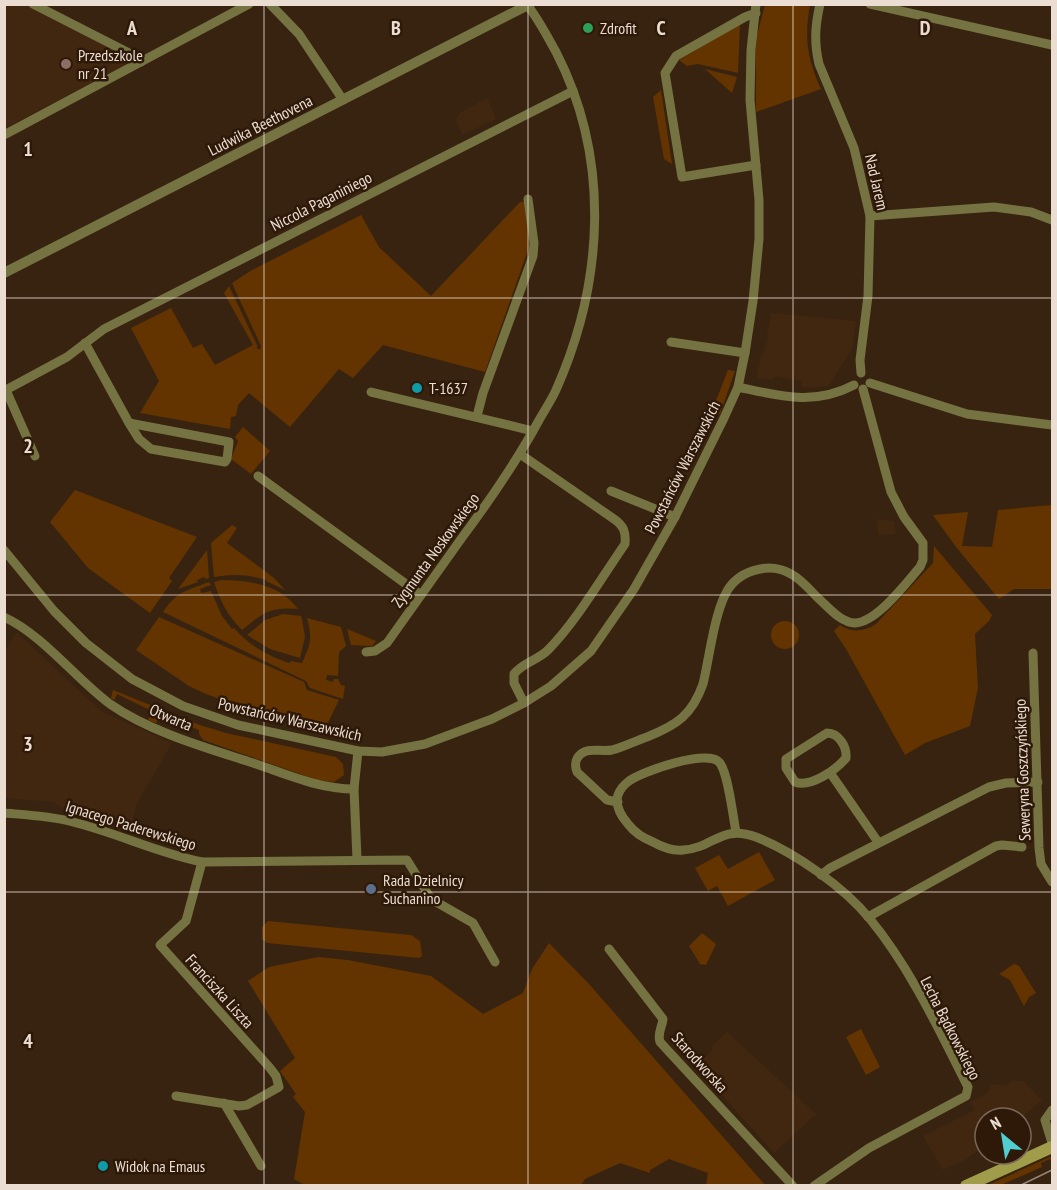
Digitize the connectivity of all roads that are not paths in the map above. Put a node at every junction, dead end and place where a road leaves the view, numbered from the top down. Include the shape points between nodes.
1 (33, 4) edge
2 (249, 4) edge
3 (270, 4) edge
4 (820, 4) edge
5 (870, 4) edge
6 (529, 5) edge
7 (756, 9) edge
8 (1053, 45) edge
9 (141, 62) junction
10 (573, 91) junction
11 (343, 100) junction
12 (4, 135) edge
13 (756, 165) junction
14 (528, 199) dead end
15 (870, 216) junction
16 (1053, 220) edge
17 (4, 273) edge
18 (671, 342) dead end
19 (86, 343) junction
20 (745, 353) junction
21 (862, 385) junction
22 (738, 387) junction
23 (5, 390) edge
24 (371, 392) dead end
25 (477, 416) junction
26 (129, 423) junction
27 (1053, 425) edge
28 (533, 431) junction
29 (520, 454) junction
30 (35, 456) dead end
31 (258, 476) dead end
32 (611, 491) dead end
33 (675, 518) junction
34 (4, 550) edge
35 (421, 595) junction
36 (4, 617) edge
37 (366, 652) dead end
38 (1034, 653) dead end
39 (524, 703) junction
40 (358, 750) junction
41 (831, 774) junction
42 (1038, 782) junction
43 (354, 789) junction
44 (618, 802) junction
45 (4, 813) edge
46 (736, 832) junction
47 (878, 842) junction
48 (1022, 847) dead end
49 (357, 860) junction
50 (202, 862) junction
51 (821, 875) junction
52 (1053, 882) edge
53 (868, 917) junction
54 (609, 950) dead end
55 (495, 962) dead end
56 (176, 1096) dead end
57 (224, 1103) junction
58 (1053, 1110) edge
59 (1053, 1145) edge
60 (261, 1166) dead end
61 (793, 1185) edge
62 (814, 1185) edge
63 (966, 1185) edge

1 - 9 street
2 - 9 street
3 - 11 street via 299,34
4 - 15 street, Nad Jarem via 815,50 854,147
5 - 8 street
6 - 10 street, Zygmunta Noskowskiego
6 - 11 street, Ludwika Beethovena
7 - 13 street, Powstańców Warszawskich via 750,100
7 - 13 street via 676,56 665,74 682,177
9 - 12 street
10 - 19 street, Niccola Paganiniego via 104,329
10 - 28 street, Zygmunta Noskowskiego via 594,172 590,271 574,343 555,391
11 - 17 street, Ludwika Beethovena
13 - 20 street, Powstańców Warszawskich via 759,250
14 - 25 street via 533,256
15 - 16 street via 994,207 1031,212
15 - 21 street, Nad Jarem via 861,373 855,378
18 - 20 street
19 - 23 street, Niccola Paganiniego
19 - 26 street
20 - 22 street, Powstańców Warszawskich
21 - 22 street via 802,398
21 - 27 street via 967,414
21 - 44 street via 891,492 923,543 920,567 876,615 857,623 838,615 790,573 766,567 742,575 725,594 699,697 688,712 671,727 623,746 580,753 577,772 608,800
22 - 33 street, Powstańców Warszawskich
23 - 30 street, Niccola Paganiniego
24 - 25 street
25 - 28 street
26 - 26 street via 230,442 227,459 225,462 151,449
28 - 29 street, Zygmunta Noskowskiego
29 - 35 street, Zygmunta Noskowskiego
29 - 39 street via 615,519 626,536 625,544 562,634 540,657 514,674
31 - 35 street
32 - 33 street
33 - 39 street, Powstańców Warszawskich via 634,589 591,651 551,686
34 - 40 street, Powstańców Warszawskich via 86,643 132,679 165,698 238,725
35 - 37 street, Zygmunta Noskowskiego via 387,643
36 - 43 street, Otwarta via 25,629 73,674 125,713 220,753 321,786
38 - 42 street, Seweryna Goszczyńskiego
39 - 40 street, Powstańców Warszawskich via 425,744 382,752
40 - 43 street
41 - 41 street via 846,759 838,738 831,733 786,759 786,768 798,784
41 - 47 street
42 - 47 street via 989,787
42 - 52 street, Seweryna Goszczyńskiego via 1041,864
43 - 49 street
44 - 46 street via 622,815 637,833 664,848 682,850
44 - 46 street via 622,787 640,775 675,763 713,758 725,771
45 - 50 street, Ignacego Paderewskiego via 74,822
46 - 51 street, Lecha Bądkowskiego via 776,846
47 - 51 street
48 - 53 street via 996,846
49 - 50 street, Ignacego Paderewskiego
49 - 55 street, Ignacego Paderewskiego via 407,860 430,899 473,923
50 - 57 street, Franciszka Liszta via 186,921 160,945 279,1081 279,1087 247,1105
51 - 53 street, Lecha Bądkowskiego
53 - 62 street, Lecha Bądkowskiego via 906,971 968,1087 966,1096 869,1148
54 - 61 street, Starodworska via 663,1019 660,1042
56 - 57 street, Franciszka Liszta
57 - 60 street
58 - 59 street via 1045,1120
59 - 63 main road

